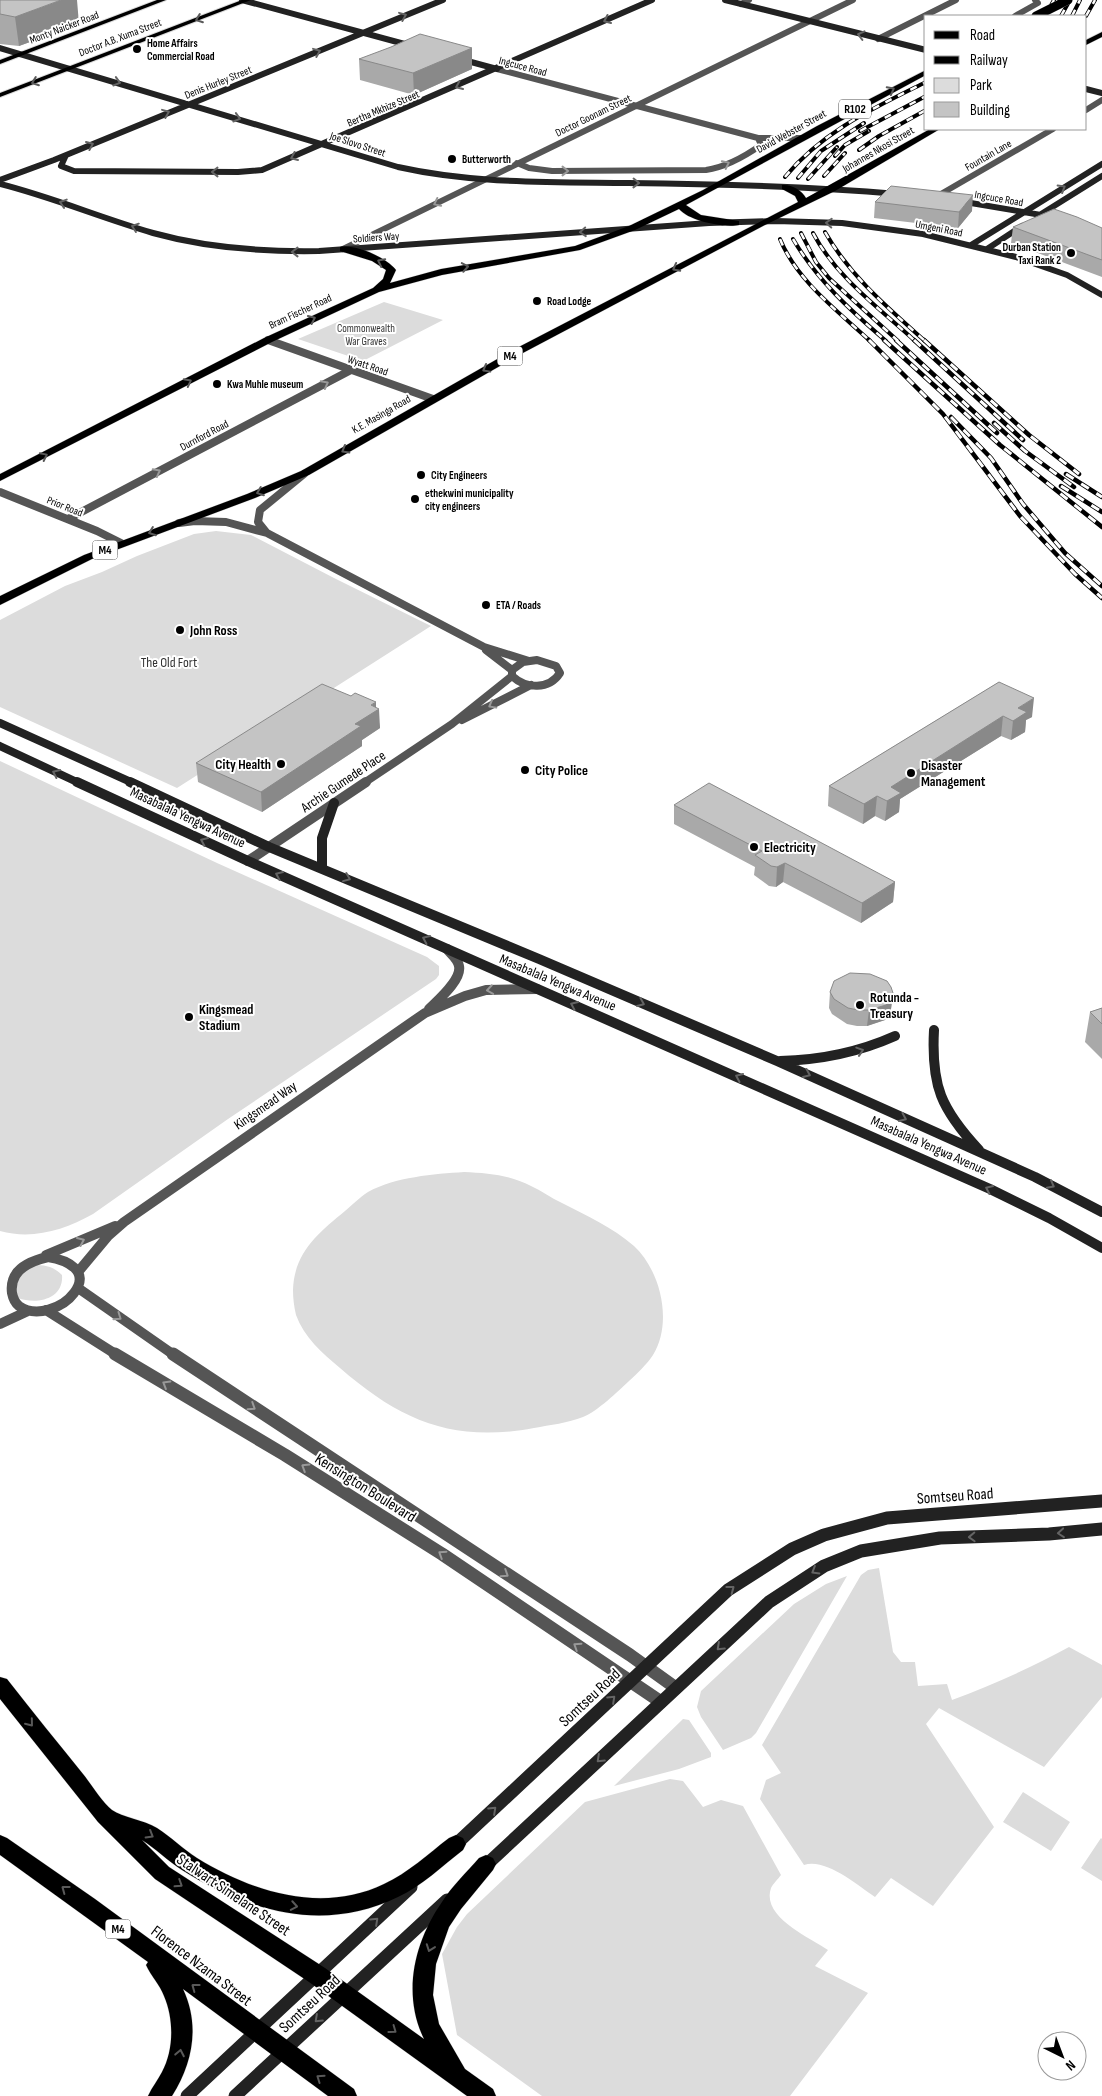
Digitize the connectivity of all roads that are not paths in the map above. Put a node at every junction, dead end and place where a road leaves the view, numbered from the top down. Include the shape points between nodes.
1 (163, 0) edge
2 (245, 0) edge
3 (443, 0) edge
4 (652, 0) edge
5 (725, 0) edge
6 (749, 0) edge
7 (853, 0) edge
8 (956, 0) edge
9 (1036, 0) edge
10 (1068, 0) edge
11 (741, 4) junction
12 (926, 15) edge
13 (1016, 15) edge
14 (1038, 15) edge
15 (924, 16) edge
16 (807, 22) junction
17 (363, 33) junction
18 (1102, 34) edge
19 (878, 39) junction
20 (1087, 42) edge
21 (0, 48) edge
22 (419, 48) edge
23 (924, 50) edge
24 (20, 54) junction
25 (454, 57) edge
26 (0, 62) edge
27 (70, 68) junction
28 (497, 69) junction
29 (924, 73) edge
30 (1087, 89) edge
31 (1102, 93) edge
32 (0, 95) edge
33 (1102, 100) edge
34 (190, 104) junction
35 (635, 106) junction
36 (1087, 109) edge
37 (934, 130) edge
38 (1051, 130) edge
39 (758, 138) junction
40 (801, 138) junction
41 (325, 144) junction
42 (66, 155) junction
43 (517, 163) junction
44 (1102, 164) edge
45 (1085, 175) junction
46 (1100, 177) edge
47 (0, 180) edge
48 (480, 181) junction
49 (721, 183) junction
50 (0, 184) edge
51 (785, 186) junction
52 (832, 189) junction
53 (904, 194) edge
54 (924, 197) edge
55 (934, 198) junction
56 (803, 204) junction
57 (681, 205) junction
58 (1022, 212) junction
59 (1039, 215) junction
60 (1060, 219) edge
61 (736, 223) junction
62 (762, 223) junction
63 (632, 228) junction
64 (970, 245) junction
65 (987, 249) junction
66 (344, 250) junction
67 (1089, 285) junction
68 (1102, 288) edge
69 (376, 290) junction
70 (1102, 295) edge
71 (268, 340) junction
72 (351, 370) junction
73 (434, 399) junction
74 (305, 473) junction
75 (0, 478) edge
76 (0, 492) edge
77 (68, 519) junction
78 (174, 524) junction
79 (267, 533) junction
80 (121, 544) junction
81 (0, 601) edge
82 (484, 647) junction
83 (529, 661) junction
84 (512, 673) junction
85 (532, 685) junction
86 (0, 723) edge
87 (452, 724) junction
88 (0, 746) edge
89 (334, 804) junction
90 (269, 847) junction
91 (248, 861) junction
92 (322, 868) junction
93 (447, 949) junction
94 (538, 989) junction
95 (425, 1013) junction
96 (934, 1030) dead end
97 (895, 1036) dead end
98 (777, 1061) junction
99 (982, 1153) junction
100 (1102, 1212) edge
101 (124, 1222) junction
102 (1102, 1248) edge
103 (38, 1258) junction
104 (78, 1272) junction
105 (1, 1284) edge
106 (78, 1288) junction
107 (46, 1310) junction
108 (28, 1311) junction
109 (0, 1324) edge
110 (1102, 1501) edge
111 (1102, 1529) edge
112 (646, 1667) junction
113 (631, 1681) junction
114 (0, 1685) edge
115 (676, 1688) junction
116 (661, 1702) junction
117 (105, 1816) junction
118 (0, 1844) edge
119 (456, 1844) junction
120 (486, 1864) junction
121 (144, 1948) junction
122 (317, 1975) junction
123 (344, 1995) junction
124 (256, 2032) junction
125 (283, 2052) junction
126 (459, 2078) junction
127 (159, 2096) edge
128 (187, 2096) edge
129 (235, 2096) edge
130 (346, 2096) edge
131 (484, 2096) edge

1 - 24 main road, Monty Naicker Road
2 - 17 main road
2 -> 27 main road, Doctor A.B. Xuma Street
17 -> 3 main road, Denis Hurley Street
4 -> 28 main road, Bertha Mkhize Street
5 - 11 main road
6 - 11 street
7 - 16 street, Doctor Goonam Street
8 - 12 street
9 - 13 street via 1038,3
10 - 14 highway, bridge
11 - 16 main road
15 - 19 street
19 -> 16 main road
16 - 35 street, Doctor Goonam Street
17 - 22 main road
34 -> 17 main road, Denis Hurley Street
18 - 20 highway
19 - 23 main road
21 - 24 main road, Joe Slovo Street
24 - 26 main road, Monty Naicker Road
24 - 27 main road, Joe Slovo Street
25 - 28 main road, Ingcuce Road
27 -> 32 main road, Doctor A.B. Xuma Street
27 -> 34 main road, Joe Slovo Street
28 - 35 street, Ingcuce Road
28 -> 41 main road, Bertha Mkhize Street
40 -> 29 highway, David Webster Street / R102
30 - 31 main road
33 - 36 street
34 -> 41 main road, Joe Slovo Street
42 -> 34 main road, Denis Hurley Street
35 - 39 street, Ingcuce Road
35 - 43 street, Doctor Goonam Street
37 - 52 highway, Johannes Nkosi Street
38 - 55 street, Fountain Lane
39 - 40 street, Ingcuce Road
43 -> 39 street via 552,171 706,170 722,167 755,149 761,145
40 - 49 highway, David Webster Street / R102
41 -> 42 main road, Bertha Mkhize Street via 251,172 74,170 61,166
41 - 48 main road, Joe Slovo Street via 415,172
42 - 47 main road, Denis Hurley Street
43 - 48 street, Doctor Goonam Street
44 - 45 main road
45 - 46 main road
58 -> 45 main road
46 - 59 main road
48 -> 49 main road, Joe Slovo Street
48 -> 66 street, Doctor Goonam Street
49 - 51 main road, Joe Slovo Street
49 - 57 highway, R102
66 -> 50 main road, Soldiers Way via 273,251 192,242 151,233
51 - 52 main road, Joe Slovo Street
51 - 56 highway via 799,194
52 - 53 main road
52 - 56 highway, Johannes Nkosi Street
54 - 55 main road, Ingcuce Road
55 - 58 main road, Ingcuce Road
56 - 62 highway, K.E. Masinga Road
57 - 61 highway via 700,217
57 - 63 highway, R102
58 - 59 main road, Ingcuce Road
58 - 64 main road
59 - 60 main road, Ingcuce Road
59 - 65 main road
61 - 62 main road, Soldiers Way
61 - 63 main road, Soldiers Way
64 -> 62 main road, Umgeni Road via 842,223
62 -> 73 highway, K.E. Masinga Road / M4
63 -> 66 main road, Soldiers Way
69 -> 63 highway, Bram Fischer Road via 441,272 577,248
64 - 65 main road, Umgeni Road
65 - 67 main road, Umgeni Road
69 -> 66 highway via 390,276 388,265
67 - 68 main road
67 - 70 main road, Umgeni Road
71 -> 69 highway, Bram Fischer Road
71 - 72 street, Wyatt Road
75 -> 71 highway, Bram Fischer Road
72 - 73 street, Wyatt Road
77 -> 72 street, Durnford Road
73 -> 74 highway, K.E. Masinga Road / M4
74 -> 78 highway, K.E. Masinga Road / M4
74 - 79 street via 260,510 258,521
76 - 77 street, Prior Road
77 - 80 street, Prior Road
78 - 79 street via 226,522
78 -> 80 highway, K.E. Masinga Road / M4
79 - 82 street
80 - 81 highway, K.E. Masinga Road / M4 via 74,563
82 - 83 street
82 - 84 street
83 - 84 street, Archie Gumede Place via 518,664
83 - 85 street, Archie Gumede Place via 551,663 560,673 552,682
84 - 85 street via 519,682
84 - 87 street, Archie Gumede Place
85 -> 87 street, Archie Gumede Place
86 - 90 main road, Masabalala Yengwa Avenue
87 - 89 street, Archie Gumede Place
91 -> 88 main road, Masabalala Yengwa Avenue
89 - 90 street, Archie Gumede Place
89 - 92 main road via 322,838
90 - 91 street, Archie Gumede Place
90 - 92 main road, Masabalala Yengwa Avenue
93 -> 91 main road, Masabalala Yengwa Avenue
92 -> 98 main road, Masabalala Yengwa Avenue
93 - 94 main road, Masabalala Yengwa Avenue
93 - 95 street, Kingsmead Way via 460,969 446,992
94 -> 95 street, Kingsmead Way via 486,990
102 -> 94 main road, Masabalala Yengwa Avenue via 990,1189
95 - 101 street, Kingsmead Way
96 - 99 main road via 932,1057 939,1094 954,1122
98 -> 97 main road via 843,1056
98 -> 99 main road, Masabalala Yengwa Avenue
99 -> 100 main road, Masabalala Yengwa Avenue via 1035,1176
103 -> 101 street, Kingsmead Way
101 - 104 street, Kingsmead Way
103 - 104 street via 66,1261
103 - 105 street via 11,1270
104 - 106 street
105 - 108 street via 8,1302
106 - 107 street via 67,1302
106 -> 112 street, Kensington Boulevard via 206,1377
107 - 108 street
113 -> 107 street, Kensington Boulevard via 434,1549
108 - 109 street
112 -> 110 main road, Somtseu Road via 728,1590 792,1549 824,1535 887,1518
111 -> 115 main road, Somtseu Road via 940,1538 862,1551 824,1566 776,1597
112 - 113 main road, Somtseu Road
112 - 115 street, Kensington Boulevard
113 - 116 street, Kensington Boulevard
119 -> 113 main road, Somtseu Road
114 -> 117 highway, Stalwart Simelane Street
115 - 116 main road, Somtseu Road
116 -> 120 main road, Somtseu Road
117 -> 119 highway via 148,1833 192,1866 234,1886 267,1900 300,1907 333,1908 364,1903 393,1890
117 -> 122 highway, Stalwart Simelane Street via 162,1873
121 -> 118 highway, Florence Nzama Street / M4
122 -> 119 main road, Somtseu Road
120 - 123 main road, Somtseu Road
120 -> 126 highway via 449,1908 426,1959 422,1981 428,2024
124 -> 121 highway, Florence Nzama Street / M4
127 -> 121 highway via 171,2081 181,2054 183,2027 169,1979
122 - 123 highway, Stalwart Simelane Street
122 - 124 main road, Somtseu Road
123 -> 125 main road, Somtseu Road
123 -> 126 highway, Stalwart Simelane Street
124 - 125 highway, M4
124 - 128 main road, Somtseu Road
125 - 129 main road, Somtseu Road
130 -> 125 highway, M4
126 - 131 highway, Stalwart Simelane Street

